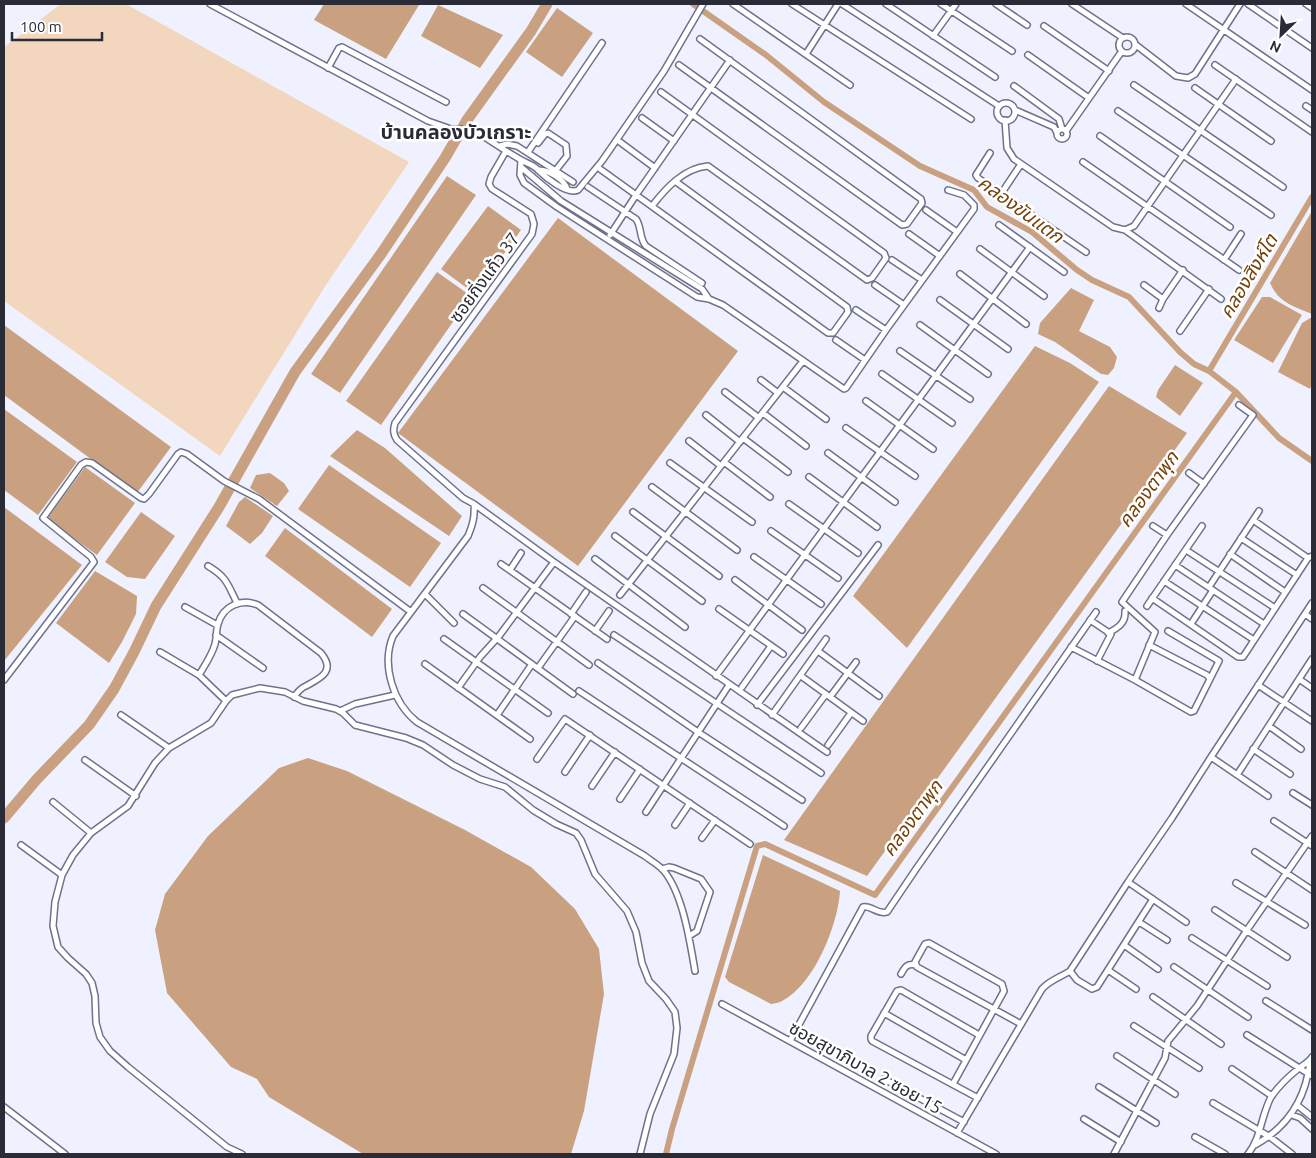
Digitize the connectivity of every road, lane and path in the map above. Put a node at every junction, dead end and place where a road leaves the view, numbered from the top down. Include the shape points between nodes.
1 (210, 4) edge
2 (703, 4) edge
3 (733, 4) edge
4 (792, 4) edge
5 (838, 4) edge
6 (842, 4) edge
7 (886, 4) edge
8 (941, 4) edge
9 (956, 4) edge
10 (996, 4) edge
11 (1072, 4) edge
12 (1186, 4) edge
13 (1240, 4) edge
14 (1248, 4) edge
15 (1306, 4) edge
16 (1312, 8) edge
17 (951, 10) junction
18 (824, 24) junction
19 (1026, 24) dead end
20 (1044, 26) dead end
21 (1222, 29) junction
22 (933, 36) junction
23 (1122, 38) junction
24 (700, 39) dead end
25 (602, 43) dead end
26 (1136, 45) junction
27 (1312, 48) edge
28 (1012, 51) dead end
29 (1122, 51) junction
30 (806, 54) junction
31 (1028, 55) dead end
32 (730, 60) junction
33 (679, 65) dead end
34 (1215, 65) dead end
35 (328, 68) junction
36 (1109, 71) junction
37 (995, 77) dead end
38 (1236, 79) junction
39 (850, 85) dead end
40 (1134, 85) dead end
41 (1014, 86) dead end
42 (711, 88) junction
43 (1195, 88) dead end
44 (1312, 90) edge
45 (661, 92) dead end
46 (1089, 98) junction
47 (446, 102) dead end
48 (1218, 104) junction
49 (999, 106) junction
50 (1306, 106) dead end
51 (1015, 110) junction
52 (1312, 110) edge
53 (1118, 111) dead end
54 (693, 115) junction
55 (642, 118) dead end
56 (971, 118) dead end
57 (1005, 120) junction
58 (1200, 130) junction
59 (1062, 131) junction
60 (1312, 132) edge
61 (1100, 136) dead end
62 (674, 141) junction
63 (1271, 141) dead end
64 (620, 142) dead end
65 (500, 146) junction
66 (506, 151) junction
67 (529, 153) junction
68 (990, 153) dead end
69 (1182, 156) junction
70 (521, 160) junction
71 (1083, 162) dead end
72 (1021, 164) junction
73 (521, 167) junction
74 (548, 168) junction
75 (655, 168) junction
76 (600, 169) dead end
77 (538, 170) junction
78 (556, 170) junction
79 (675, 181) junction
80 (573, 182) dead end
81 (1165, 182) junction
82 (1283, 186) dead end
83 (588, 188) dead end
84 (568, 189) junction
85 (948, 190) dead end
86 (552, 194) junction
87 (1001, 194) junction
88 (636, 195) junction
89 (547, 200) junction
90 (562, 202) junction
91 (652, 206) junction
92 (557, 207) junction
93 (1147, 207) junction
94 (926, 210) dead end
95 (626, 212) junction
96 (1271, 215) dead end
97 (998, 225) dead end
98 (1230, 227) dead end
99 (1125, 230) junction
100 (957, 232) junction
101 (611, 233) junction
102 (908, 234) dead end
103 (1241, 234) dead end
104 (607, 239) junction
105 (1030, 248) junction
106 (980, 249) dead end
107 (1086, 252) dead end
108 (940, 256) junction
109 (892, 260) dead end
110 (1224, 260) junction
111 (659, 262) junction
112 (654, 270) junction
113 (1183, 270) junction
114 (1239, 270) dead end
115 (1012, 272) junction
116 (1064, 272) dead end
117 (960, 274) dead end
118 (922, 280) junction
119 (702, 283) dead end
120 (875, 284) dead end
121 (1144, 285) dead end
122 (1209, 290) junction
123 (1044, 296) dead end
124 (993, 298) junction
125 (709, 299) junction
126 (1163, 299) junction
127 (1221, 299) dead end
128 (940, 300) dead end
129 (904, 305) junction
130 (1159, 308) dead end
131 (856, 310) dead end
132 (974, 324) junction
133 (1026, 324) dead end
134 (920, 325) dead end
135 (886, 330) junction
136 (1180, 331) dead end
137 (836, 340) dead end
138 (1008, 349) dead end
139 (955, 350) junction
140 (900, 351) dead end
141 (865, 360) junction
142 (803, 361) junction
143 (882, 374) dead end
144 (988, 374) dead end
145 (936, 376) junction
146 (761, 380) dead end
147 (783, 387) junction
148 (725, 392) dead end
149 (778, 393) junction
150 (919, 399) junction
151 (970, 399) dead end
152 (866, 401) dead end
153 (1239, 405) dead end
154 (706, 415) dead end
155 (761, 415) junction
156 (826, 419) dead end
157 (952, 423) dead end
158 (900, 425) junction
159 (846, 428) dead end
160 (742, 440) junction
161 (689, 441) dead end
162 (806, 446) dead end
163 (933, 449) dead end
164 (880, 452) junction
165 (828, 453) dead end
166 (670, 463) dead end
167 (723, 464) junction
168 (788, 472) dead end
169 (1189, 473) dead end
170 (915, 476) dead end
171 (809, 477) dead end
172 (862, 478) junction
173 (1204, 484) junction
174 (704, 487) junction
175 (652, 488) dead end
176 (770, 497) dead end
177 (844, 502) junction
178 (895, 502) dead end
179 (474, 504) junction
180 (789, 504) dead end
181 (1259, 510) dead end
182 (633, 512) dead end
183 (684, 512) junction
184 (1253, 520) junction
185 (752, 522) dead end
186 (1152, 526) dead end
187 (1202, 526) dead end
188 (877, 527) dead end
189 (824, 529) junction
190 (770, 531) dead end
191 (1167, 535) junction
192 (615, 536) dead end
193 (666, 536) junction
194 (1241, 538) junction
195 (878, 545) dead end
196 (737, 550) dead end
197 (1186, 550) junction
198 (521, 553) dead end
199 (858, 553) dead end
200 (1230, 554) junction
201 (805, 555) junction
202 (754, 557) dead end
203 (1310, 557) edge
204 (595, 560) dead end
205 (647, 560) junction
206 (554, 562) junction
207 (501, 564) dead end
208 (1175, 565) junction
209 (208, 566) dead end
210 (510, 570) junction
211 (1219, 571) junction
212 (1297, 575) junction
213 (718, 576) dead end
214 (838, 578) dead end
215 (735, 580) dead end
216 (786, 580) junction
217 (1164, 581) junction
218 (628, 585) junction
219 (483, 588) dead end
220 (534, 588) junction
221 (1211, 589) junction
222 (586, 592) dead end
223 (1286, 592) junction
224 (425, 594) junction
225 (620, 595) dead end
226 (1152, 598) junction
227 (702, 601) dead end
228 (237, 603) junction
229 (1312, 603) edge
230 (821, 604) dead end
231 (769, 605) junction
232 (1147, 606) dead end
233 (1203, 606) junction
234 (185, 607) dead end
235 (1275, 608) junction
236 (719, 609) dead end
237 (609, 611) dead end
238 (1125, 611) dead end
239 (411, 612) junction
240 (516, 612) junction
241 (1096, 612) dead end
242 (463, 614) dead end
243 (1305, 614) junction
244 (573, 615) junction
245 (1312, 619) edge
246 (1090, 620) junction
247 (454, 623) dead end
248 (1191, 624) junction
249 (1264, 624) junction
250 (217, 625) junction
251 (685, 627) dead end
252 (802, 630) dead end
253 (595, 631) junction
254 (750, 631) junction
255 (1168, 631) dead end
256 (1108, 633) junction
257 (216, 635) junction
258 (614, 635) dead end
259 (444, 639) dead end
260 (496, 639) junction
261 (607, 639) dead end
262 (826, 640) dead end
263 (1254, 640) junction
264 (556, 641) junction
265 (771, 646) junction
266 (1149, 646) junction
267 (1071, 647) junction
268 (818, 651) junction
269 (160, 652) dead end
270 (783, 654) dead end
271 (1312, 659) edge
272 (1097, 661) junction
273 (476, 662) junction
274 (856, 662) dead end
275 (598, 663) dead end
276 (425, 664) dead end
277 (532, 664) junction
278 (589, 664) dead end
279 (264, 668) dead end
280 (538, 668) junction
281 (848, 672) junction
282 (199, 675) junction
283 (716, 676) junction
284 (800, 676) junction
285 (1210, 679) junction
286 (1299, 679) junction
287 (4, 680) edge
288 (1134, 680) junction
289 (729, 685) junction
290 (1258, 685) junction
291 (742, 687) dead end
292 (458, 688) junction
293 (1312, 688) edge
294 (515, 689) junction
295 (395, 695) junction
296 (828, 696) junction
297 (879, 696) dead end
298 (294, 697) junction
299 (226, 701) junction
300 (1284, 702) junction
301 (717, 704) junction
302 (757, 705) junction
303 (340, 711) junction
304 (548, 713) dead end
305 (851, 713) junction
306 (120, 715) dead end
307 (497, 715) junction
308 (772, 715) junction
309 (862, 721) dead end
310 (1312, 721) edge
311 (1269, 726) junction
312 (801, 728) dead end
313 (698, 732) junction
314 (590, 735) junction
315 (530, 739) dead end
316 (828, 745) dead end
317 (169, 748) junction
318 (1301, 748) dead end
319 (1253, 750) junction
320 (615, 752) junction
321 (827, 752) dead end
322 (1211, 757) junction
323 (537, 759) dead end
324 (680, 759) junction
325 (85, 760) dead end
326 (640, 769) junction
327 (565, 772) dead end
328 (821, 773) dead end
329 (1290, 774) dead end
330 (1237, 775) junction
331 (664, 785) junction
332 (592, 786) dead end
333 (1293, 793) dead end
334 (136, 796) junction
335 (1268, 796) dead end
336 (620, 800) dead end
337 (802, 800) dead end
338 (53, 802) dead end
339 (690, 803) junction
340 (1312, 806) edge
341 (646, 812) dead end
342 (715, 820) junction
343 (1274, 822) dead end
344 (675, 825) dead end
345 (784, 826) dead end
346 (91, 834) junction
347 (1312, 836) edge
348 (702, 838) dead end
349 (750, 844) dead end
350 (21, 845) dead end
351 (1310, 845) edge
352 (1255, 852) dead end
353 (662, 869) junction
354 (1287, 873) junction
355 (62, 875) junction
356 (1128, 882) junction
357 (1236, 883) dead end
358 (1312, 890) edge
359 (1153, 899) junction
360 (1267, 902) junction
361 (1215, 910) dead end
362 (1139, 922) junction
363 (1186, 922) dead end
364 (1305, 925) dead end
365 (1247, 930) junction
366 (689, 936) junction
367 (1192, 938) dead end
368 (1167, 940) dead end
369 (1124, 945) junction
370 (1286, 957) dead end
371 (1227, 960) junction
372 (916, 965) junction
373 (1174, 967) dead end
374 (1158, 969) dead end
375 (1070, 970) junction
376 (1108, 970) junction
377 (695, 971) dead end
378 (901, 974) dead end
379 (1267, 986) dead end
380 (1136, 989) dead end
381 (1208, 990) junction
382 (1153, 997) dead end
383 (1266, 1001) dead end
384 (722, 1004) dead end
385 (993, 1009) junction
386 (884, 1013) junction
387 (1248, 1017) dead end
388 (1186, 1020) junction
389 (1021, 1024) junction
390 (1134, 1026) dead end
391 (1312, 1030) edge
392 (979, 1035) junction
393 (1247, 1035) dead end
394 (790, 1041) junction
395 (1221, 1044) dead end
396 (1167, 1048) junction
397 (1117, 1056) dead end
398 (1311, 1059) edge
399 (966, 1060) junction
400 (1199, 1068) dead end
401 (1299, 1068) junction
402 (1232, 1069) dead end
403 (1310, 1075) edge
404 (884, 1079) dead end
405 (1154, 1080) junction
406 (953, 1084) junction
407 (1099, 1087) dead end
408 (1175, 1094) dead end
409 (1272, 1096) junction
410 (978, 1098) junction
411 (1213, 1103) dead end
412 (1297, 1106) junction
413 (4, 1107) edge
414 (1138, 1111) junction
415 (1292, 1115) junction
416 (1312, 1117) edge
417 (1084, 1119) dead end
418 (964, 1122) junction
419 (1156, 1123) dead end
420 (1312, 1128) edge
421 (1258, 1131) junction
422 (957, 1133) junction
423 (1195, 1136) dead end
424 (1270, 1137) junction
425 (1121, 1142) junction
426 (1255, 1145) junction
427 (65, 1154) edge
428 (242, 1154) edge
429 (640, 1154) edge
430 (996, 1154) edge
431 (1114, 1154) edge
432 (1225, 1154) edge
433 (1248, 1154) edge
434 (1292, 1154) edge

1 - 35 street
2 - 84 street via 664,71 602,161 578,190
3 - 30 street
4 - 18 street
5 - 18 street
6 - 49 street
7 - 22 street
8 - 17 street
9 - 17 street
10 - 19 street
11 - 23 street
12 - 21 street
13 - 21 street
14 - 27 street
15 - 16 street
17 - 22 street
17 - 28 street
18 - 30 street
18 - 56 street
20 - 36 street
21 - 26 street via 1197,72 1188,78 1176,76
21 - 44 street
22 - 37 street
23 - 26 street via 1132,38
23 - 29 street via 1119,44
24 - 32 street
25 - 67 street
26 - 29 street via 1130,53
29 - 36 street
30 - 39 street
31 - 46 street
32 - 42 street
32 - 42 street via 913,193 922,203 907,224 902,225
33 - 42 street
34 - 38 street
35 - 47 street via 342,46
35 - 65 street via 428,121 451,129 472,129
36 - 46 street
38 - 48 street
38 - 60 street
40 - 58 street
41 - 59 street via 1059,119
42 - 54 street
43 - 48 street
45 - 54 street
46 - 59 street
48 - 58 street
48 - 63 street
49 - 51 street via 1007,103
49 - 57 street via 998,115
50 - 52 street
51 - 57 street via 1013,118
51 - 59 street
53 - 69 street
54 - 62 street
54 - 79 street via 884,253 886,258 867,280 712,168 705,166
55 - 62 street
57 - 72 street via 1007,148
58 - 69 street
58 - 82 street
61 - 81 street
62 - 75 street
64 - 75 street
65 - 66 street
65 - 67 street via 512,144
66 - 70 street
66 - 179 street, ซอยกิ่งแก้ว 37 via 489,184 531,214 532,234 393,429 397,440
67 - 74 street
67 - 78 street via 549,133 567,149 566,159
68 - 87 street via 976,175
69 - 81 street
69 - 96 street
70 - 73 street
70 - 77 street
71 - 93 street
72 - 87 street
72 - 99 street via 1113,227
73 - 86 street
73 - 89 street via 520,179
74 - 77 street
74 - 78 street
74 - 84 street
75 - 88 street
76 - 88 street
77 - 84 street
78 - 80 street
79 - 91 street
79 - 91 street via 847,307 848,312 833,333 828,333
81 - 93 street
81 - 98 street
83 - 95 street
85 - 100 street via 966,197 975,207
86 - 89 street
86 - 90 street
87 - 107 street
88 - 91 street
88 - 95 street
89 - 92 street
90 - 92 street
90 - 101 street
92 - 104 street
93 - 99 street via 1134,226
93 - 110 street
94 - 100 street
95 - 101 street
95 - 119 street via 639,224 642,242 646,246
97 - 105 street
99 - 113 street
100 - 108 street
101 - 104 street
101 - 111 street
102 - 108 street
103 - 110 street
104 - 112 street
105 - 115 street
105 - 116 street
106 - 115 street
108 - 118 street
109 - 118 street
110 - 114 street
111 - 112 street
111 - 125 street via 702,289
112 - 125 street via 697,297
113 - 122 street
113 - 126 street
115 - 123 street
115 - 124 street
117 - 124 street
118 - 129 street
120 - 129 street
121 - 126 street
122 - 127 street
122 - 136 street
124 - 132 street
124 - 133 street
125 - 142 street via 723,305
126 - 130 street
128 - 132 street
129 - 135 street
131 - 135 street
132 - 138 street
132 - 139 street
134 - 139 street
135 - 141 street
137 - 141 street
139 - 144 street
139 - 145 street
140 - 145 street
141 - 142 street via 844,389
142 - 147 street
143 - 150 street
145 - 150 street
145 - 151 street
146 - 149 street
147 - 149 street
147 - 156 street
148 - 155 street
149 - 155 street
150 - 157 street
150 - 158 street
152 - 158 street
153 - 173 street via 1253,415
154 - 160 street
155 - 160 street
155 - 162 street
158 - 163 street
158 - 164 street
159 - 164 street
160 - 167 street
160 - 168 street
161 - 167 street
164 - 170 street
164 - 172 street
165 - 172 street
166 - 174 street
167 - 174 street
167 - 176 street
169 - 173 street
171 - 177 street
172 - 177 street
172 - 178 street
173 - 191 street
174 - 183 street
174 - 185 street
175 - 183 street
177 - 188 street
177 - 189 street
179 - 206 street
179 - 224 street via 474,519 468,536
180 - 189 street
181 - 184 street
182 - 193 street
183 - 193 street
183 - 196 street
184 - 194 street
184 - 203 street
186 - 191 street
187 - 197 street
189 - 199 street
189 - 201 street
190 - 201 street
191 - 266 street via 1122,602 1155,632
192 - 205 street
193 - 205 street
193 - 213 street
194 - 200 street
194 - 212 street
195 - 302 street
197 - 208 street
197 - 211 street
198 - 210 street
200 - 211 street
200 - 223 street
201 - 214 street
201 - 216 street
202 - 216 street
203 - 212 street
204 - 218 street
205 - 218 street
205 - 227 street
206 - 220 street
206 - 283 street
207 - 210 street
208 - 217 street
208 - 221 street
209 - 228 street via 225,578
210 - 220 street
211 - 221 street
211 - 235 street
212 - 223 street
215 - 231 street
216 - 230 street
216 - 231 street
217 - 226 street
217 - 233 street
218 - 225 street
218 - 251 street
219 - 240 street
220 - 240 street
220 - 244 street
221 - 233 street
221 - 249 street
222 - 244 street
223 - 235 street
224 - 239 street
224 - 247 street
226 - 232 street
226 - 248 street
228 - 250 street via 224,612
228 - 298 street via 258,605 326,658 328,664 324,674
229 - 243 street
231 - 252 street
231 - 254 street
233 - 248 street
233 - 263 street
234 - 250 street
235 - 249 street
236 - 254 street
237 - 253 street
238 - 256 street via 1126,616 1120,626
239 - 287 street via 259,500 187,454 178,454 146,498 141,498 92,463 83,464 43,518 94,562
239 - 295 street via 393,636 388,649
240 - 260 street
240 - 264 street
241 - 246 street
242 - 260 street
243 - 245 street
243 - 290 street
244 - 253 street
244 - 264 street
246 - 256 street
246 - 267 street
248 - 263 street via 1238,657 1246,654
249 - 263 street
250 - 257 street
253 - 261 street
254 - 265 street
254 - 283 street
255 - 285 street via 1219,661
256 - 272 street via 1111,634
257 - 279 street
257 - 282 street
258 - 301 street
259 - 273 street
260 - 273 street
260 - 277 street
262 - 268 street
264 - 278 street
264 - 280 street
265 - 270 street
265 - 291 street
266 - 285 street
266 - 288 street
267 - 272 street
267 - 394 street via 887,912 863,907
268 - 281 street
268 - 284 street
269 - 282 street
271 - 286 street
272 - 288 street
273 - 292 street
273 - 294 street
274 - 281 street
275 - 313 street
276 - 292 street
277 - 280 street
277 - 294 street
280 - 324 street
281 - 296 street
281 - 297 street
282 - 299 street
283 - 289 street
284 - 296 street
284 - 308 street
285 - 288 street via 1191,712
286 - 293 street
286 - 300 street
289 - 301 street
289 - 302 street
290 - 300 street
290 - 322 street
292 - 307 street
294 - 304 street
294 - 307 street
295 - 303 street via 355,704
295 - 353 street via 403,709 417,722
296 - 305 street
296 - 312 street
298 - 299 street via 285,692 260,688 232,695
298 - 303 street
299 - 317 street via 211,723
300 - 310 street
300 - 311 street
301 - 313 street
301 - 328 street
302 - 308 street
303 - 429 street via 356,725 414,741 462,770 505,787 533,810 576,833 581,840 595,874 627,911 649,981 675,1012 674,1054 650,1114
305 - 309 street
305 - 316 street
306 - 317 street
307 - 315 street
308 - 321 street
311 - 318 street
311 - 319 street
313 - 324 street
313 - 337 street
314 - 320 street
314 - 323 street via 564,719
314 - 327 street
317 - 334 street via 155,763
319 - 329 street
319 - 330 street
320 - 326 street
320 - 332 street
322 - 330 street
322 - 356 street
324 - 331 street
324 - 345 street
325 - 334 street
326 - 331 street
326 - 336 street
330 - 335 street
331 - 339 street
331 - 341 street
333 - 340 street
334 - 346 street
338 - 346 street
339 - 342 street
339 - 344 street
342 - 348 street
342 - 349 street
343 - 351 street
346 - 355 street via 73,855
347 - 351 street
350 - 355 street
351 - 354 street
352 - 354 street
353 - 366 street via 676,891
353 - 366 street via 674,868 701,879 710,892 697,931
354 - 358 street
354 - 360 street
355 - 428 street via 53,926 58,947 92,983 100,1037 128,1067 227,1147
356 - 359 street
356 - 375 street
357 - 360 street
359 - 362 street
359 - 363 street
360 - 364 street
360 - 365 street
361 - 365 street
362 - 368 street
362 - 369 street
365 - 370 street
365 - 371 street
366 - 377 street
367 - 371 street
369 - 374 street
369 - 376 street
371 - 379 street
371 - 381 street
372 - 378 street via 906,965
372 - 385 street
372 - 385 street via 925,944 929,943 1002,984 1004,991
373 - 381 street
375 - 376 street via 1077,980 1095,989
375 - 389 street via 1042,989
376 - 380 street
381 - 387 street
381 - 388 street
382 - 388 street
383 - 391 street
384 - 394 street, ซอยสุขาภิบาล 2 ซอย 15
385 - 389 street
385 - 392 street
386 - 392 street via 897,991 901,990
386 - 399 street
386 - 406 street via 871,1036 872,1041
388 - 395 street
388 - 396 street via 1168,1041
389 - 410 street
390 - 396 street
392 - 399 street
393 - 401 street
394 - 422 street, ซอยสุขาภิบาล 2 ซอย 15
396 - 400 street
396 - 405 street
397 - 405 street
398 - 401 street
398 - 403 street
399 - 406 street
401 - 403 street
401 - 409 street
402 - 409 street
403 - 412 street
404 - 418 street
405 - 408 street
405 - 414 street
406 - 410 street
407 - 414 street
409 - 421 street
410 - 418 street
411 - 421 street
412 - 415 street
412 - 416 street
413 - 427 street
414 - 419 street
414 - 425 street
415 - 420 street
415 - 424 street
417 - 425 street
418 - 422 street
421 - 424 street
421 - 426 street
422 - 430 street, ซอยสุขาภิบาล 2 ซอย 15
423 - 432 street
424 - 426 street
424 - 434 street
425 - 431 street
426 - 433 street

